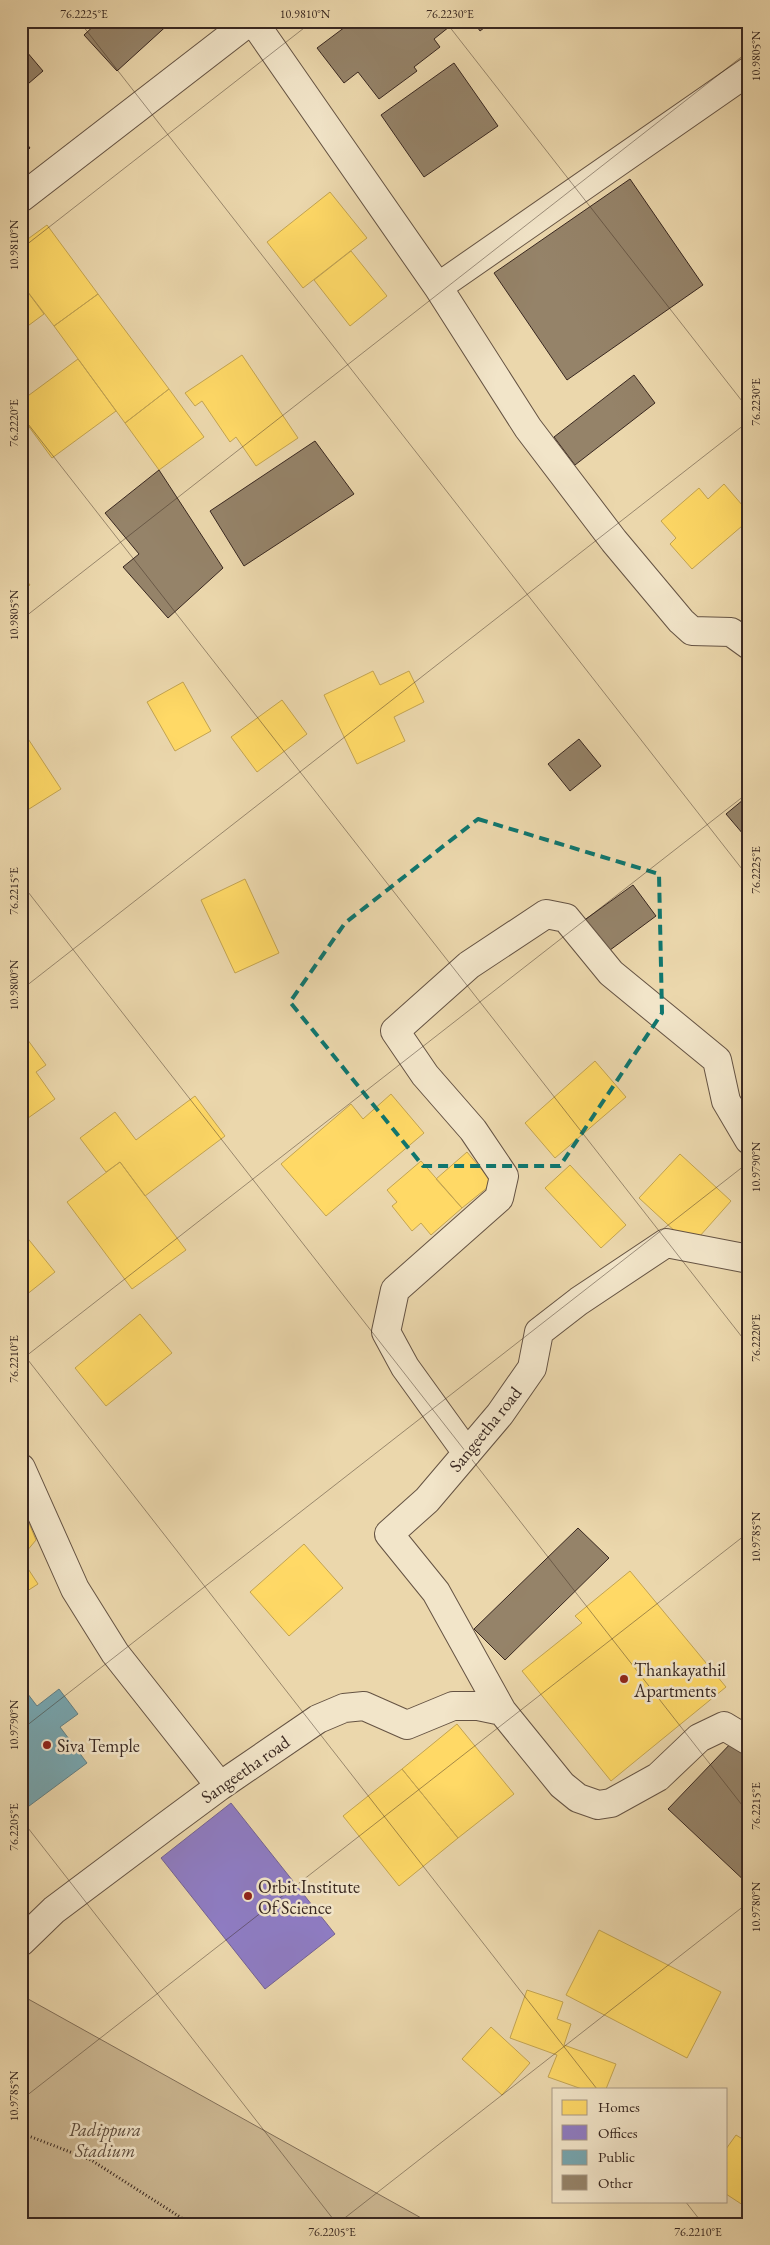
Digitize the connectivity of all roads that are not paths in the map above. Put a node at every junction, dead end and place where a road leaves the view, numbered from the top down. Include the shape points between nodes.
1 (252, 21) edge
2 (749, 71) edge
3 (21, 198) edge
4 (438, 287) junction
5 (749, 645) edge
6 (749, 1140) edge
7 (749, 1259) edge
8 (467, 1453) junction
9 (21, 1468) edge
10 (502, 1711) junction
11 (749, 1741) edge
12 (220, 1786) junction
13 (21, 1942) edge

1 - 3 street
1 - 4 street
2 - 4 street
4 - 5 street via 528,428 614,541 681,621 692,631 732,632
6 - 8 street via 726,1101 718,1060 611,973 566,918 546,914 469,965 395,1031 426,1075 473,1130 504,1176 499,1198 395,1290 386,1332 405,1367
7 - 8 street, Sangeetha road via 666,1243 579,1301 539,1332 532,1368 500,1414
8 - 10 street, Sangeetha road via 427,1500 389,1534 436,1592
9 - 12 street via 75,1589 115,1653
10 - 11 street, Sangeetha road via 562,1785 578,1798 598,1805 611,1803 658,1777 699,1738 724,1726
10 - 12 street, Sangeetha road via 478,1706 453,1706 407,1725 364,1706 344,1708 318,1719
12 - 13 street, Sangeetha road via 54,1910

